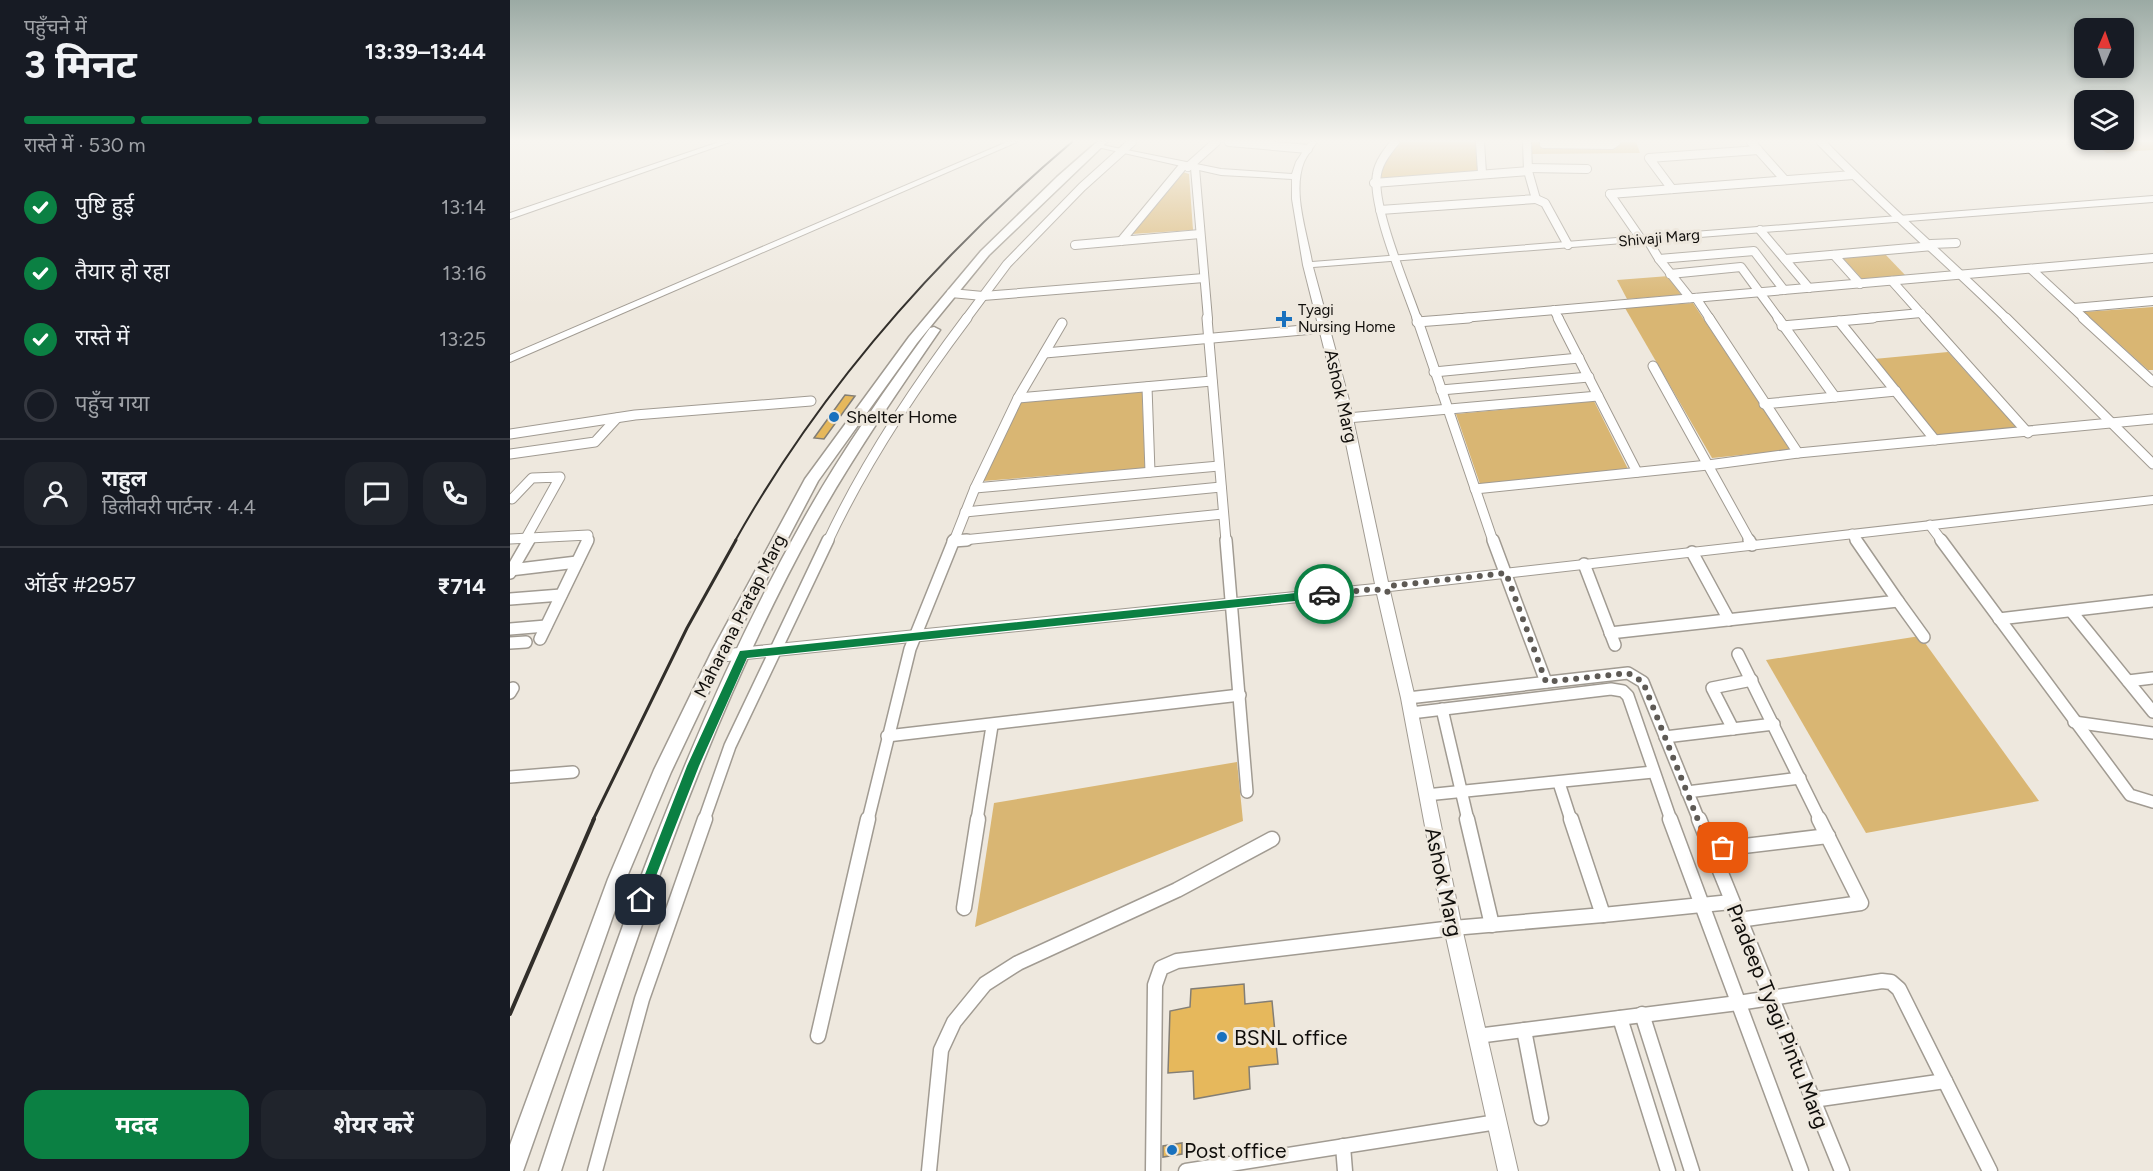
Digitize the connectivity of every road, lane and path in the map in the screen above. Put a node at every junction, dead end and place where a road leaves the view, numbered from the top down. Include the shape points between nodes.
1 (566, 197) edge
2 (886, 197) edge
3 (1054, 197) edge
4 (1066, 197) edge
5 (1162, 197) edge
6 (1193, 197) edge
7 (1296, 197) edge
8 (1377, 197) edge
9 (1612, 197) edge
10 (1878, 197) edge
11 (1536, 199) joint
12 (2153, 199) edge
13 (1380, 210) junction
14 (510, 216) edge
15 (1903, 218) junction
16 (1760, 230) junction
17 (1200, 234) junction
18 (1644, 239) junction
19 (1121, 241) junction
20 (1956, 243) dead end
21 (1075, 245) dead end
22 (1568, 245) junction
23 (1932, 245) junction
24 (1834, 255) junction
25 (1395, 258) junction
26 (2153, 258) edge
27 (1659, 259) junction
28 (1785, 259) junction
29 (1308, 265) junction
30 (1765, 266) junction
31 (1741, 267) junction
32 (2031, 268) junction
33 (1670, 274) junction
34 (1962, 274) junction
35 (1204, 278) junction
36 (1892, 281) junction
37 (1860, 284) junction
38 (1809, 288) junction
39 (1784, 290) junction
40 (1758, 292) junction
41 (956, 294) junction
42 (982, 296) junction
43 (1693, 298) junction
44 (2153, 301) edge
45 (2074, 308) junction
46 (1554, 310) junction
47 (1921, 313) junction
48 (1417, 321) junction
49 (1839, 321) junction
50 (1062, 323) dead end
51 (1782, 326) junction
52 (1324, 328) junction
53 (1209, 338) junction
54 (1045, 353) junction
55 (1579, 358) junction
56 (510, 359) edge
57 (1653, 366) dead end
58 (1434, 372) junction
59 (2151, 377) edge
60 (1589, 378) junction
61 (1212, 381) junction
62 (1147, 387) junction
63 (1441, 390) junction
64 (1896, 391) junction
65 (1598, 396) junction
66 (1834, 397) junction
67 (1018, 398) junction
68 (811, 401) dead end
69 (1764, 404) junction
70 (1447, 409) junction
71 (617, 418) junction
72 (1347, 418) junction
73 (2153, 419) edge
74 (2112, 423) junction
75 (2028, 433) junction
76 (510, 434) edge
77 (1935, 440) junction
78 (1798, 453) junction
79 (510, 454) edge
80 (2153, 464) edge
81 (1708, 465) junction
82 (1219, 466) junction
83 (1150, 472) junction
84 (1637, 472) junction
85 (1221, 487) junction
86 (975, 488) junction
87 (1475, 489) junction
88 (511, 500) edge
89 (2153, 500) edge
90 (965, 512) junction
91 (1223, 514) junction
92 (1930, 525) junction
93 (1852, 534) junction
94 (529, 538) junction
95 (510, 539) edge
96 (953, 541) junction
97 (1752, 545) junction
98 (1692, 552) junction
99 (577, 562) junction
100 (1584, 564) junction
101 (511, 571) edge
102 (1506, 573) junction
103 (1383, 588) junction
104 (561, 595) junction
105 (510, 599) edge
106 (1898, 601) junction
107 (2153, 601) edge
108 (1231, 604) junction
109 (2071, 611) junction
110 (1999, 619) junction
111 (1729, 620) junction
112 (546, 626) junction
113 (510, 629) edge
114 (1610, 633) junction
115 (915, 637) junction
116 (1924, 637) dead end
117 (540, 639) dead end
118 (525, 642) dead end
119 (510, 643) edge
120 (1615, 645) dead end
121 (776, 651) junction
122 (744, 654) junction
123 (1738, 654) dead end
124 (718, 656) junction
125 (2153, 678) edge
126 (1752, 680) junction
127 (2128, 681) junction
128 (1546, 682) junction
129 (510, 688) edge
130 (510, 693) edge
131 (1240, 695) junction
132 (1409, 705) junction
133 (1442, 709) junction
134 (2153, 712) edge
135 (2074, 722) junction
136 (1774, 724) junction
137 (992, 726) junction
138 (1733, 729) junction
139 (2153, 733) edge
140 (887, 736) junction
141 (1665, 737) junction
142 (573, 772) dead end
143 (1653, 772) junction
144 (510, 777) edge
145 (1800, 778) junction
146 (1559, 783) junction
147 (1247, 792) dead end
148 (1460, 792) junction
149 (1687, 792) junction
150 (1426, 795) junction
151 (2153, 802) edge
152 (1828, 836) junction
153 (1272, 839) dead end
154 (1710, 850) junction
155 (1731, 902) junction
156 (1702, 905) junction
157 (963, 908) dead end
158 (1603, 915) junction
159 (1739, 920) junction
160 (1492, 925) junction
161 (1453, 928) junction
162 (1771, 998) junction
163 (1738, 1003) junction
164 (1642, 1014) junction
165 (1620, 1017) junction
166 (1524, 1030) junction
167 (818, 1036) dead end
168 (1477, 1036) junction
169 (1945, 1081) junction
170 (1813, 1100) junction
171 (1541, 1118) dead end
172 (1497, 1122) junction
173 (1343, 1146) junction
174 (512, 1171) edge
175 (550, 1171) edge
176 (595, 1171) edge
177 (929, 1171) edge
178 (1153, 1171) edge
179 (1186, 1171) edge
180 (1345, 1171) edge
181 (1508, 1171) edge
182 (1668, 1171) edge
183 (1692, 1171) edge
184 (1801, 1171) edge
185 (1842, 1171) edge
186 (1990, 1171) edge

1 - 14 street
2 - 56 street
3 - 41 main road, Maharana Pratap Marg
4 - 42 street
5 - 19 street
6 - 17 street
7 - 29 street, Ashok Marg
8 - 13 street
9 - 18 street
10 - 15 street
11 - 13 street
11 - 22 street via 1545,203
12 - 15 street, Shivaji Marg
13 - 25 street
15 - 16 street, Shivaji Marg
15 - 23 street
16 - 18 street, Shivaji Marg
16 - 28 street
17 - 19 street
17 - 35 street
18 - 22 street, Shivaji Marg
18 - 27 street
19 - 21 street
20 - 23 street
22 - 25 street, Shivaji Marg
23 - 24 street
23 - 34 street
24 - 28 street
24 - 37 street
25 - 29 street, Shivaji Marg
25 - 48 street
26 - 32 street
27 - 30 street via 1754,251
27 - 33 street
28 - 38 street
29 - 52 street, Ashok Marg
30 - 31 street
30 - 39 street
31 - 33 street
31 - 40 street
32 - 34 street
32 - 45 street
33 - 43 street
34 - 36 street
34 - 74 street
35 - 42 street
35 - 53 street
36 - 37 street
36 - 47 street
37 - 38 street
38 - 39 street
39 - 40 street
40 - 43 street
40 - 51 street
41 - 42 street
41 - 122 main road, Maharana Pratap Marg via 833,480 790,555
41 - 124 main road, Maharana Pratap Marg via 870,397 812,479
42 - 121 street via 926,372 878,450 832,532
43 - 46 street
43 - 69 street
44 - 45 street
45 - 59 street
46 - 48 street
46 - 55 street
47 - 49 street
47 - 75 street
48 - 58 street
49 - 51 street
49 - 64 street
50 - 54 street
51 - 66 street
52 - 53 street
52 - 72 street, Ashok Marg
53 - 54 street
53 - 61 street
54 - 67 street
55 - 58 street
55 - 60 street
57 - 81 street
58 - 63 street
60 - 63 street
60 - 65 street
61 - 62 street
61 - 82 street
62 - 67 street
62 - 83 street
63 - 70 street
64 - 66 street
64 - 77 street
65 - 70 street
65 - 84 street
66 - 69 street
67 - 86 street
68 - 71 street
69 - 78 street
70 - 72 street
70 - 87 street
71 - 76 street
71 - 79 street via 595,442
72 - 103 street, Ashok Marg
73 - 74 street
74 - 75 street
74 - 80 street
75 - 77 street
77 - 78 street
78 - 81 street
81 - 84 street
81 - 97 street
82 - 83 street
82 - 85 street
83 - 86 street
84 - 87 street
85 - 90 street
85 - 91 street
86 - 90 street
87 - 102 street
88 - 94 street via 531,478 560,477
89 - 92 street
90 - 96 street
91 - 96 street
91 - 108 street
92 - 93 street
92 - 110 street
93 - 97 street
93 - 106 street
94 - 95 street
94 - 99 street via 588,535
94 - 101 street
96 - 115 street
97 - 98 street
98 - 100 street
98 - 111 street
99 - 101 street
99 - 104 street
100 - 102 street
100 - 114 street
102 - 103 street
102 - 128 street
103 - 108 street
103 - 132 street, Ashok Marg
104 - 105 street
104 - 112 street
106 - 111 street
106 - 116 street
107 - 109 street
108 - 115 street
108 - 131 street
109 - 110 street
109 - 127 street
110 - 135 street
111 - 114 street
112 - 113 street
112 - 117 street
114 - 120 street
115 - 121 street
115 - 140 street
118 - 119 street
121 - 122 street
121 - 176 street via 730,746 642,999
122 - 124 street
122 - 175 main road, Maharana Pratap Marg via 648,878
123 - 126 street
124 - 174 main road, Maharana Pratap Marg via 663,770 617,879
125 - 127 street
126 - 136 street
126 - 138 street via 1712,688
127 - 134 street
128 - 132 street, Pradeep Tyagi Pintu Marg
128 - 141 street, Pradeep Tyagi Pintu Marg via 1628,673 1638,676
129 - 130 street
131 - 137 street
131 - 147 street
132 - 133 street
132 - 150 street, Ashok Marg
133 - 143 street via 1611,689 1623,691
133 - 148 street
135 - 139 street
135 - 151 street via 2130,795
136 - 138 street
136 - 145 street
137 - 140 street
137 - 157 street
138 - 141 street
140 - 167 street
141 - 149 street, Pradeep Tyagi Pintu Marg
142 - 144 street
143 - 146 street
143 - 156 street
145 - 149 street
145 - 152 street
146 - 148 street
146 - 158 street
148 - 150 street
148 - 160 street
149 - 154 street, Pradeep Tyagi Pintu Marg
150 - 161 street, Ashok Marg
152 - 154 street
152 - 159 street via 1861,903
153 - 177 street via 1177,890 1018,963 985,984 954,1022 941,1050
154 - 155 street, Pradeep Tyagi Pintu Marg
155 - 156 street
155 - 159 street, Pradeep Tyagi Pintu Marg
156 - 158 street
156 - 163 street
158 - 160 street
159 - 162 street, Pradeep Tyagi Pintu Marg
160 - 161 street
161 - 168 street, Ashok Marg
161 - 178 street via 1163,964 1155,985
162 - 163 street
162 - 169 street via 1891,982 1899,989
162 - 170 street, Pradeep Tyagi Pintu Marg
163 - 164 street
163 - 184 street
164 - 165 street
164 - 183 street
165 - 166 street
165 - 182 street
166 - 168 street
166 - 171 street
168 - 172 street, Ashok Marg
169 - 170 street
169 - 186 street
170 - 185 street, Pradeep Tyagi Pintu Marg
172 - 173 street
172 - 181 street, Ashok Marg
173 - 179 street
173 - 180 street

